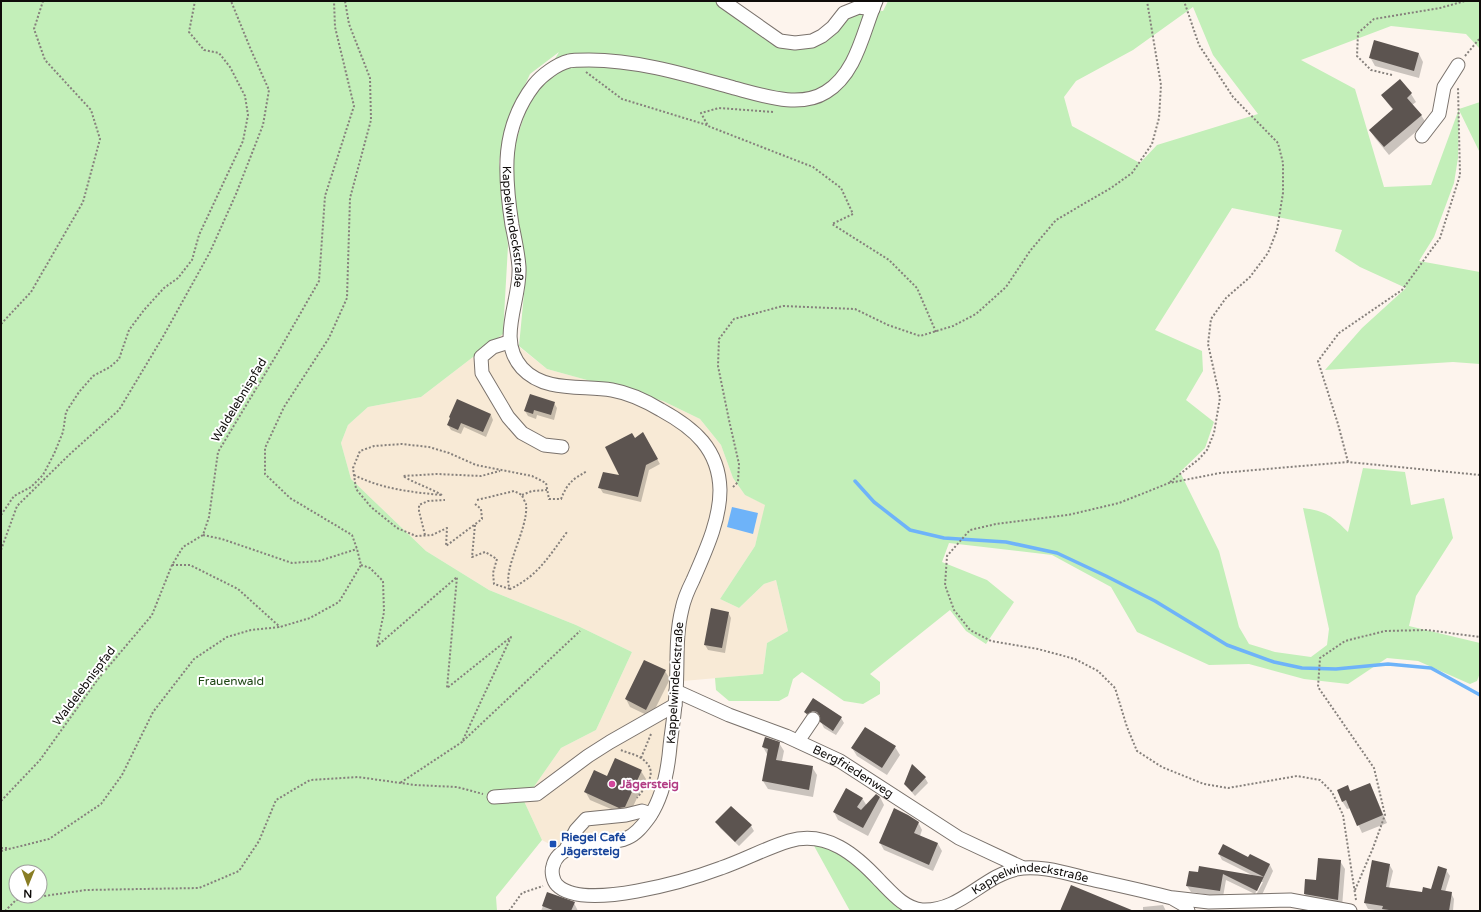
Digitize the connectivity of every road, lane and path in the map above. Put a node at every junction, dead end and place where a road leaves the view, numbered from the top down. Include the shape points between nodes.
1 (43, 1) edge
2 (195, 1) edge
3 (231, 1) edge
4 (334, 1) edge
5 (345, 1) edge
6 (723, 1) edge
7 (1147, 1) edge
8 (1184, 1) edge
9 (1465, 1) edge
10 (875, 5) edge
11 (1480, 38) edge
12 (1479, 41) edge
13 (570, 60) junction
14 (1458, 65) junction
15 (1392, 76) dead end
16 (773, 112) dead end
17 (708, 126) junction
18 (1422, 136) dead end
19 (1, 324) edge
20 (936, 332) junction
21 (509, 342) junction
22 (562, 447) dead end
23 (1348, 462) junction
24 (502, 471) junction
25 (587, 471) dead end
26 (354, 475) junction
27 (1480, 475) edge
28 (1169, 483) junction
29 (547, 490) junction
30 (522, 496) junction
31 (445, 500) dead end
32 (477, 500) dead end
33 (720, 501) junction
34 (475, 504) dead end
35 (1, 515) edge
36 (475, 525) junction
37 (567, 532) dead end
38 (203, 534) junction
39 (425, 535) junction
40 (357, 549) junction
41 (1, 550) edge
42 (172, 565) junction
43 (361, 565) junction
44 (510, 589) junction
45 (280, 627) junction
46 (580, 631) dead end
47 (1480, 637) edge
48 (676, 691) junction
49 (675, 705) junction
50 (813, 720) dead end
51 (652, 733) dead end
52 (798, 741) junction
53 (462, 742) junction
54 (610, 742) junction
55 (641, 758) junction
56 (400, 783) junction
57 (494, 797) joint
58 (1, 801) edge
59 (651, 814) junction
60 (626, 815) junction
61 (1, 849) edge
62 (566, 849) junction
63 (1021, 867) junction
64 (554, 882) junction
65 (1355, 891) junction
66 (1172, 898) junction
67 (1210, 906) edge
68 (1353, 908) edge
69 (5, 911) edge
70 (509, 911) edge
71 (1188, 911) edge

1 - 19 path via 34,29 45,60 91,110 100,139 83,202 31,292
2 - 35 path via 189,32 204,50 219,53 230,67 245,96 248,115 243,141 199,234 192,260 178,278 164,288 144,310 130,330 118,358 110,367 93,376 79,392 66,412 63,432 43,475 31,487 14,496
3 - 41 path via 269,90 263,126 236,194 210,252 164,336 119,410 17,506
4 - 38 path, Waldelebnispfad via 335,27 354,106 325,196 319,281 218,452 209,517
5 - 40 path via 349,24 370,78 371,120 350,198 347,298 329,338 284,407 265,448 265,474 290,498 352,536
6 - 10 street, Kappelwindeckstraße via 780,41 795,43 812,41 833,27 844,14 859,7
7 - 20 path via 1161,85 1159,118 1152,144 1132,173 1056,220 1006,288 976,314
8 - 28 path via 1199,45 1233,97 1278,143 1283,163 1283,193 1277,230 1268,253 1250,277 1226,298 1211,319 1208,344 1220,398 1214,433 1207,450 1199,459
9 - 15 path via 1440,8 1374,19 1358,33 1357,56 1371,70
10 - 13 street, Kappelwindeckstraße via 846,73 828,91 811,98 792,100 767,97 673,71 608,60
11 - 12 path
12 - 14 path
13 - 17 path via 622,99
13 - 21 street, Kappelwindeckstraße via 542,75 515,115 509,136 507,188 519,267
14 - 18 street via 1444,87 1439,114
14 - 23 path via 1460,174 1440,238 1402,290 1339,332 1318,361
16 - 17 path via 719,108 701,113
17 - 20 path via 813,166 841,188 853,214 832,224 889,260 917,288
20 - 33 path via 920,336 888,326 855,309 783,306 734,319 718,339 718,366 739,464 738,482
21 - 22 street via 493,347 481,357 482,374 508,417 522,433 544,445
21 - 33 street, Kappelwindeckstraße via 521,367 534,378 554,385 610,390 631,395 681,421 694,431 709,450 720,480
23 - 27 path
23 - 28 path via 1220,472
24 - 26 path via 476,465 429,447 402,444 374,446 360,451
24 - 26 path via 481,476 403,476 442,495 392,488 367,482
24 - 29 path via 532,476 546,483
25 - 29 path via 566,487 561,499 549,499
26 - 39 path via 356,489 371,507 397,528 416,536
28 - 65 path via 1112,505 1068,515 970,530 947,556 945,585 954,610 970,630 991,641 1076,659 1098,671 1115,688 1136,751 1162,767 1204,784 1228,788 1297,776 1320,780 1332,792 1343,816
29 - 30 path via 532,491
30 - 32 path via 514,491
30 - 44 path via 526,505 523,525 509,570
31 - 39 path via 428,501 419,505
33 - 48 street, Kappelwindeckstraße via 712,533 683,602 677,632
34 - 36 path via 481,509 482,519
36 - 39 path via 446,546 448,528 432,535
36 - 44 path via 472,557 485,552 497,558 493,574 494,584
37 - 44 path via 541,567 528,580
38 - 40 path via 292,563 319,561
38 - 42 path, Waldelebnispfad via 183,547
40 - 43 path
42 - 45 path via 190,565 238,589
42 - 58 path, Waldelebnispfad via 152,615 98,679 40,760
43 - 45 path via 339,602 310,618
43 - 53 path via 370,568 383,581 385,589 384,612 377,646 457,577 447,688 511,637
45 - 61 path via 251,630 227,637 194,659 153,712 122,775 100,804 49,838
46 - 53 path
47 - 65 path via 1427,630 1385,631 1345,641 1320,658 1318,687 1374,768 1385,815
48 - 49 street, Kappelwindeckstraße
48 - 52 street, Bergfriedenweg via 729,715
49 - 54 street
49 - 59 street, Kappelwindeckstraße via 664,785
50 - 52 street
51 - 55 path
52 - 63 street, Bergfriedenweg via 840,761 959,838
53 - 56 path
54 - 55 path
54 - 57 street via 537,794
55 - 60 path via 649,766 650,780
56 - 57 path via 457,788
56 - 69 path via 358,777 310,780 276,800 259,840 239,871 199,888 86,890 16,900
59 - 60 street via 642,811
59 - 62 street, Kappelwindeckstraße via 637,832 627,838
60 - 62 street via 586,819 576,830
62 - 64 street via 553,866
63 - 64 street, Kappelwindeckstraße via 997,877 956,904 938,910 921,910 907,905 854,855 842,847 808,838 792,840 698,876 630,892 587,896 560,888
63 - 66 street, Kappelwindeckstraße via 1038,868
64 - 70 path via 522,893
65 - 68 path
66 - 67 street
66 - 71 street, Kappelwindeckstraße via 1186,906
67 - 68 street via 1290,900

